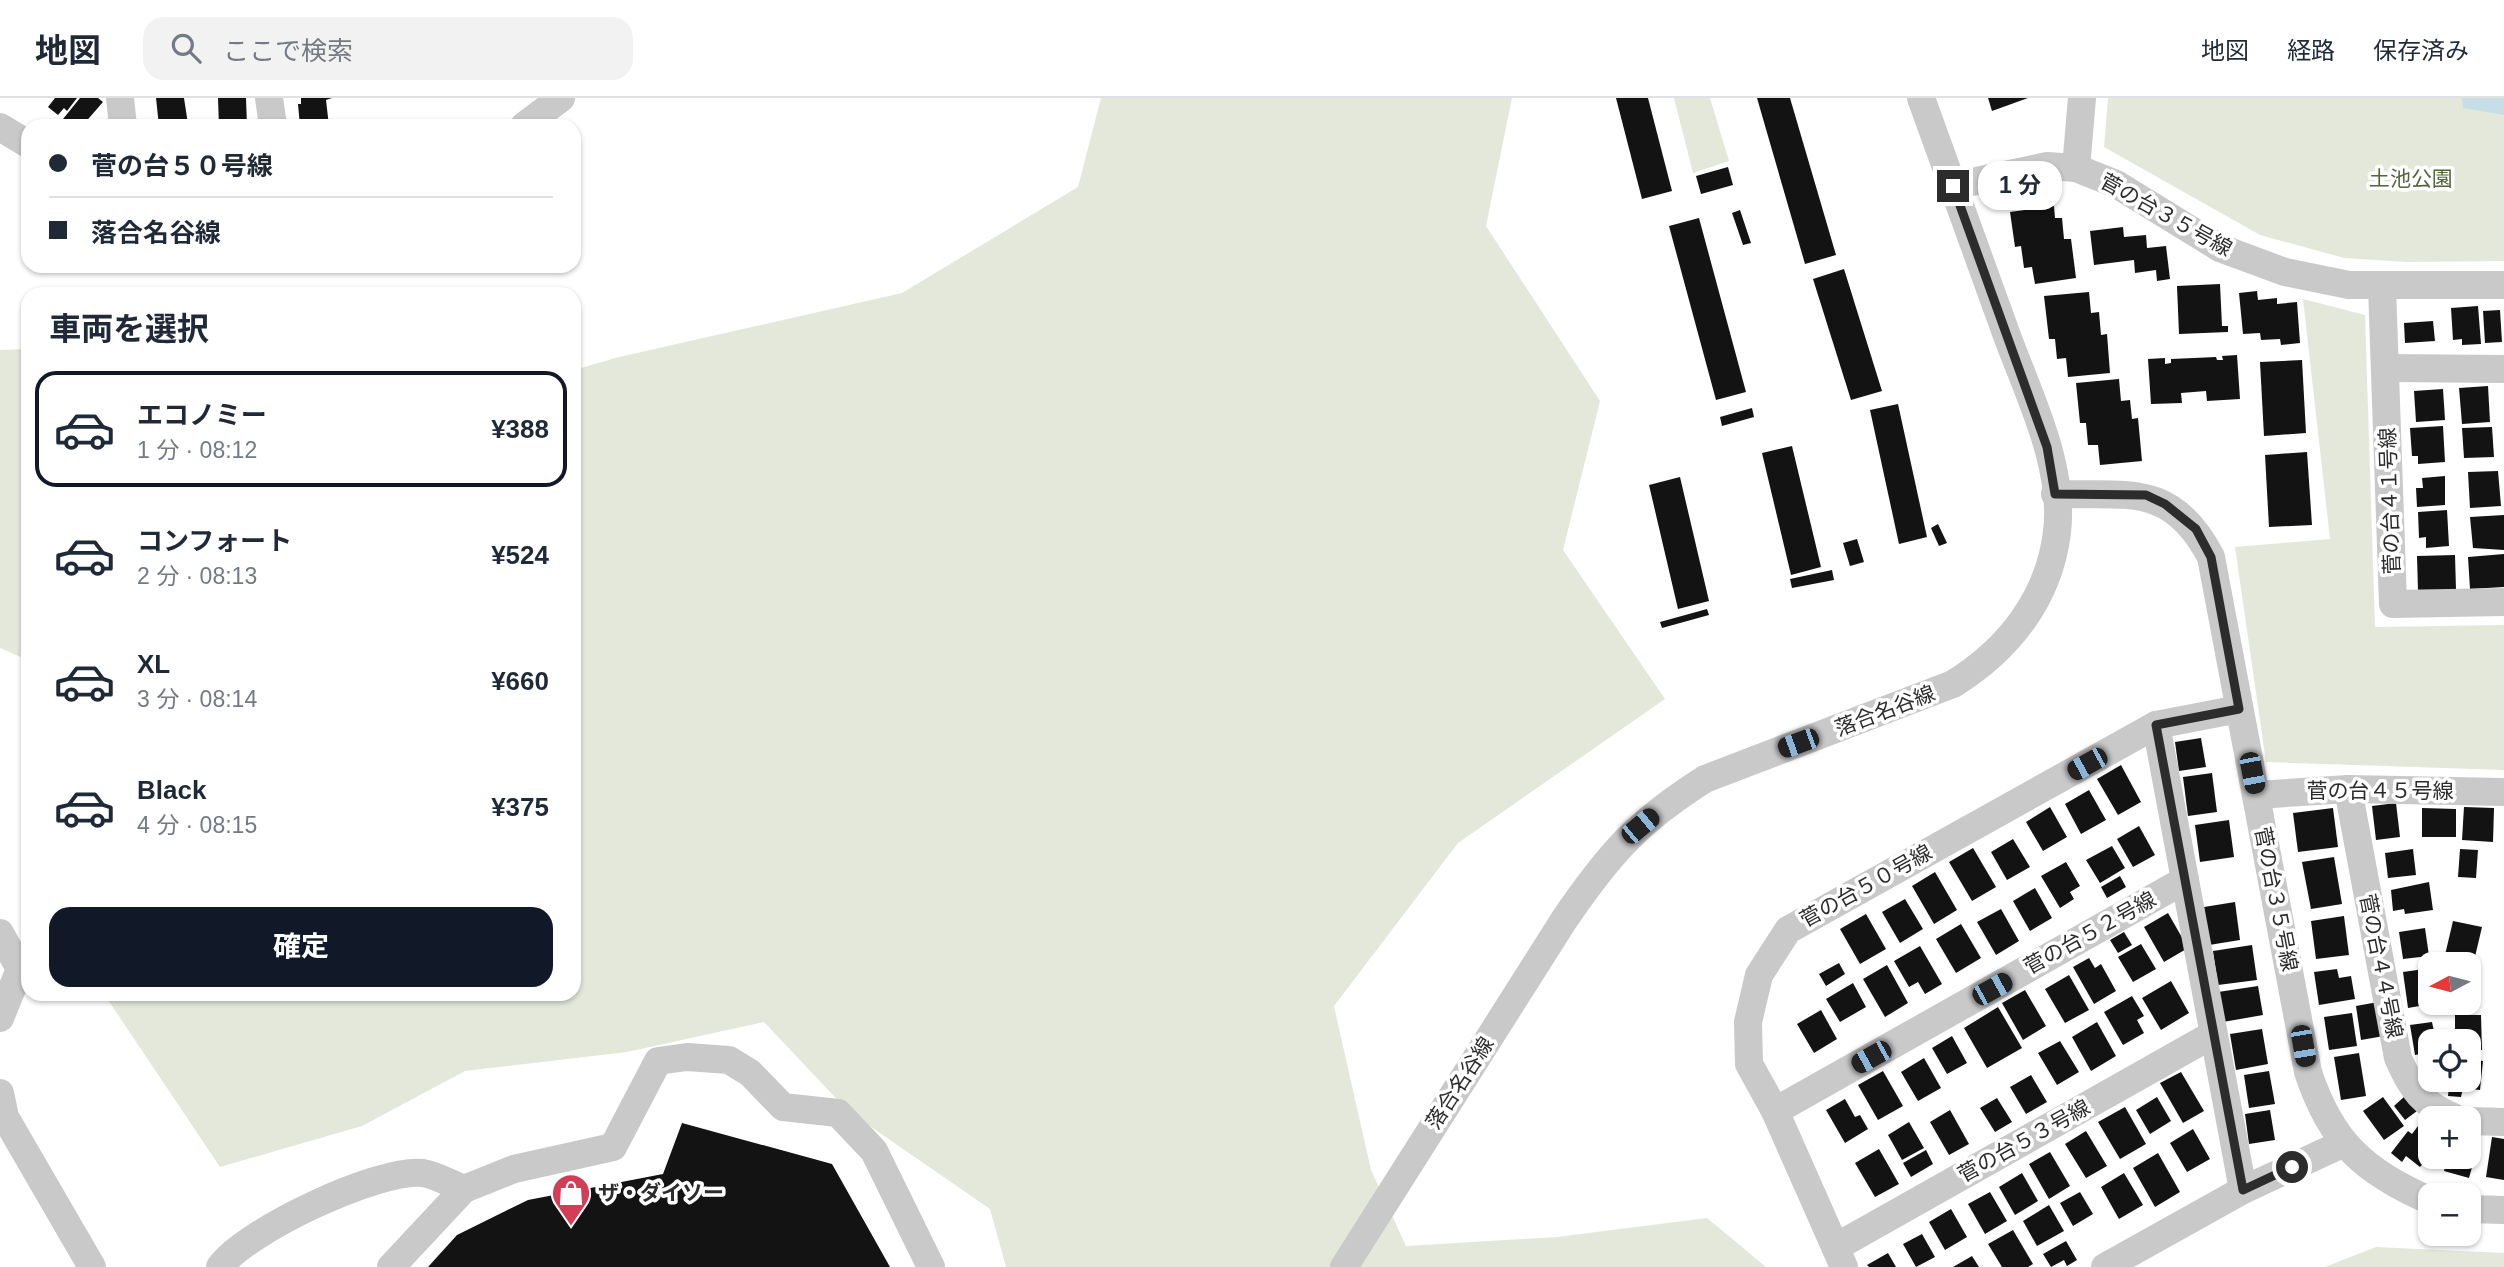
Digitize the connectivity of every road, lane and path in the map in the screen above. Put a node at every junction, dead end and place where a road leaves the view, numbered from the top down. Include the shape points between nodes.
1 (120, 98) edge
2 (269, 98) edge
3 (561, 98) edge
4 (1921, 98) edge
5 (2082, 98) edge
6 (122, 119) edge
7 (272, 119) edge
8 (533, 119) edge
9 (0, 127) edge
10 (21, 140) edge
11 (2076, 168) junction
12 (1953, 186) junction
13 (2504, 285) edge
14 (2382, 287) junction
15 (2386, 368) junction
16 (2504, 369) edge
17 (2055, 494) junction
18 (2504, 602) edge
19 (2239, 709) junction
20 (2156, 725) junction
21 (2348, 789) junction
22 (2504, 792) edge
23 (2257, 795) junction
24 (2185, 880) junction
25 (0, 933) edge
26 (0, 1018) edge
27 (2212, 1035) junction
28 (2504, 1105) edge
29 (2428, 1106) edge
30 (2, 1109) edge
31 (1774, 1111) junction
32 (2481, 1121) edge
33 (2504, 1122) edge
34 (2342, 1144) junction
35 (464, 1189) junction
36 (2243, 1190) junction
37 (2418, 1195) edge
38 (2481, 1209) edge
39 (2504, 1210) edge
40 (1840, 1257) edge
41 (91, 1265) edge
42 (220, 1267) edge
43 (391, 1267) edge
44 (930, 1267) edge
45 (1344, 1267) edge
46 (2105, 1267) edge

1 - 6 street
2 - 7 street
3 - 8 street
4 - 12 street, 落合名谷線
5 - 11 street
9 - 10 street
11 - 12 street, 菅の台３５号線 via 2047,166
11 - 14 street, 菅の台３５号線 via 2116,184 2220,248 2285,272
12 - 17 street, 落合名谷線 via 2047,447
13 - 14 street, 菅の台３５号線
14 - 15 street, 菅の台４１号線
15 - 16 street
15 - 18 street, 菅の台４１号線 via 2393,604
17 - 19 street, 菅の台３５号線 via 2146,495 2196,529 2211,557
17 - 45 street, 落合名谷線 via 2058,529 2038,595 2007,643 1984,665 1941,689 1705,779 1625,838 1564,920
19 - 20 street, 菅の台５０号線
19 - 23 street, 菅の台３５号線
20 - 24 street
20 - 31 street, 菅の台５０号線 via 1788,930 1759,975 1748,1021 1749,1064
21 - 22 street, 菅の台４５号線
21 - 23 street, 菅の台４５号線
21 - 29 street, 菅の台４４号線 via 2398,1058 2410,1084
23 - 34 street, 菅の台３５号線 via 2308,1072 2319,1107
24 - 27 street
24 - 31 street, 菅の台５２号線
25 - 26 street via 20,969
27 - 36 street
27 - 40 street, 菅の台５３号線
28 - 33 street
30 - 41 street
31 - 40 street, 菅の台５０号線
32 - 33 street
34 - 36 street
34 - 37 street, 菅の台３５号線 via 2390,1182
35 - 42 street via 424,1173 391,1176 279,1222 237,1248
35 - 43 street
35 - 44 street via 514,1169 613,1147 659,1061 687,1057 729,1060 750,1073 783,1107 838,1113 874,1152
36 - 46 street
38 - 39 street

